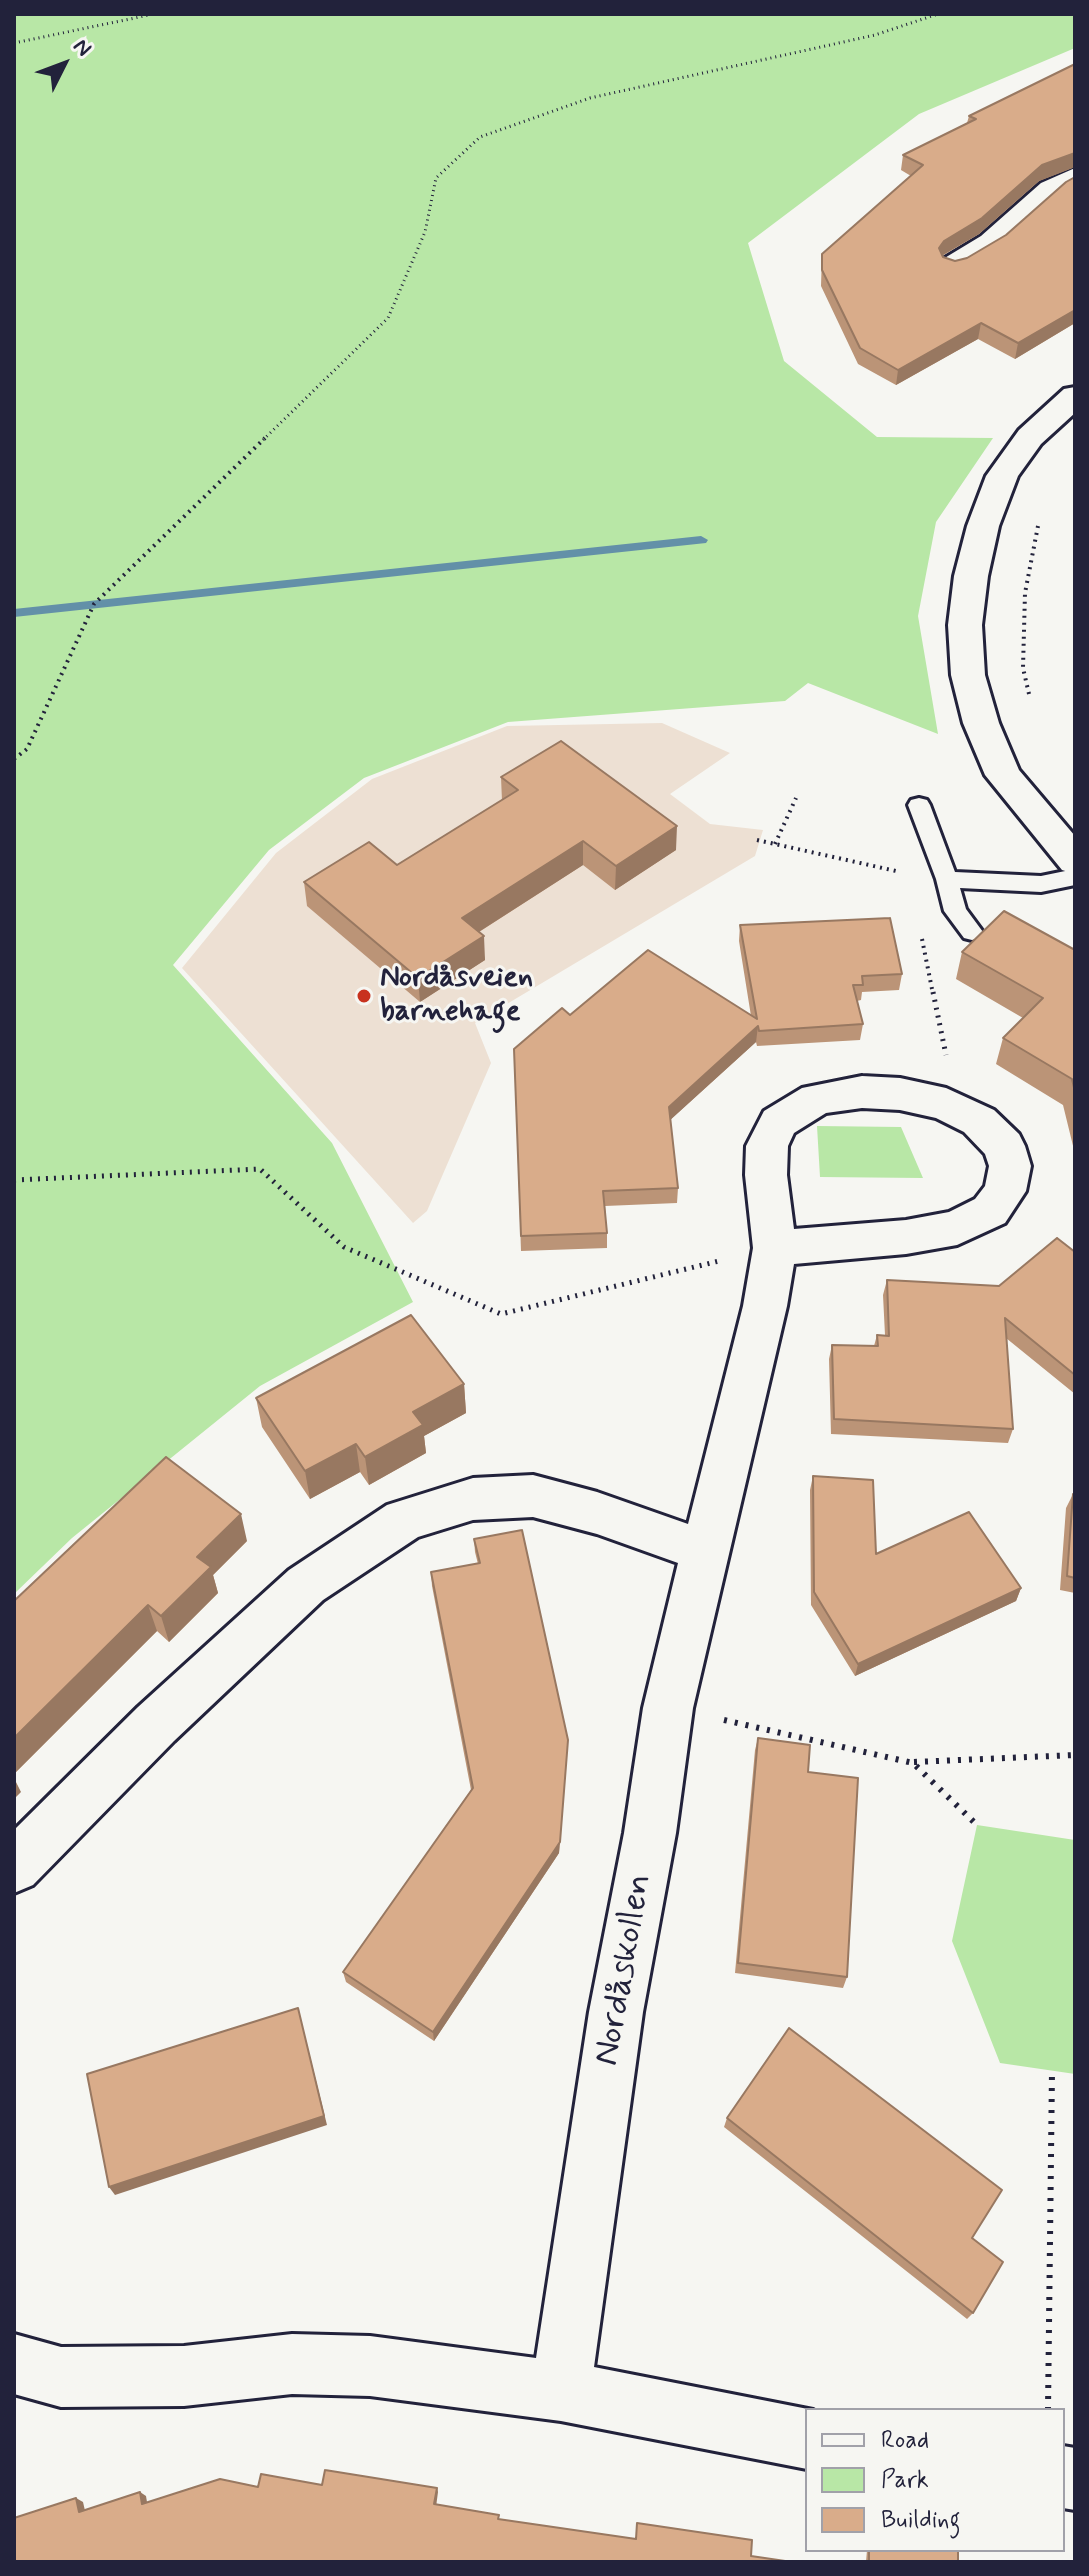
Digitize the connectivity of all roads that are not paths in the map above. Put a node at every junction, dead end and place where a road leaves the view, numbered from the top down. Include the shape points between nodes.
1 (1075, 176) edge
2 (953, 265) edge
3 (1075, 396) edge
4 (919, 805) dead end
5 (1075, 861) edge
6 (1075, 877) edge
7 (947, 879) junction
8 (972, 932) dead end
9 (775, 1248) junction
10 (705, 1551) junction
11 (14, 1867) edge
12 (14, 2364) edge
13 (561, 2391) junction
14 (805, 2438) edge

1 - 2 street
3 - 5 street via 1030,437 1002,476 983,526 965,625 968,675 1003,775
4 - 7 lane
6 - 7 lane via 1041,884
7 - 8 lane via 955,911
9 - 9 street, Nordåskollen via 767,1146 779,1122 817,1099 862,1092 946,1104 979,1121 1004,1146 1010,1166 1005,1191 990,1211 957,1228
9 - 10 street, Nordåskollen
10 - 11 street via 533,1496 473,1499 404,1520 306,1585 156,1724
10 - 13 street, Nordåskollen via 668,1708 616,2012
12 - 13 street via 61,2377 184,2376 292,2364 370,2366
13 - 14 street

